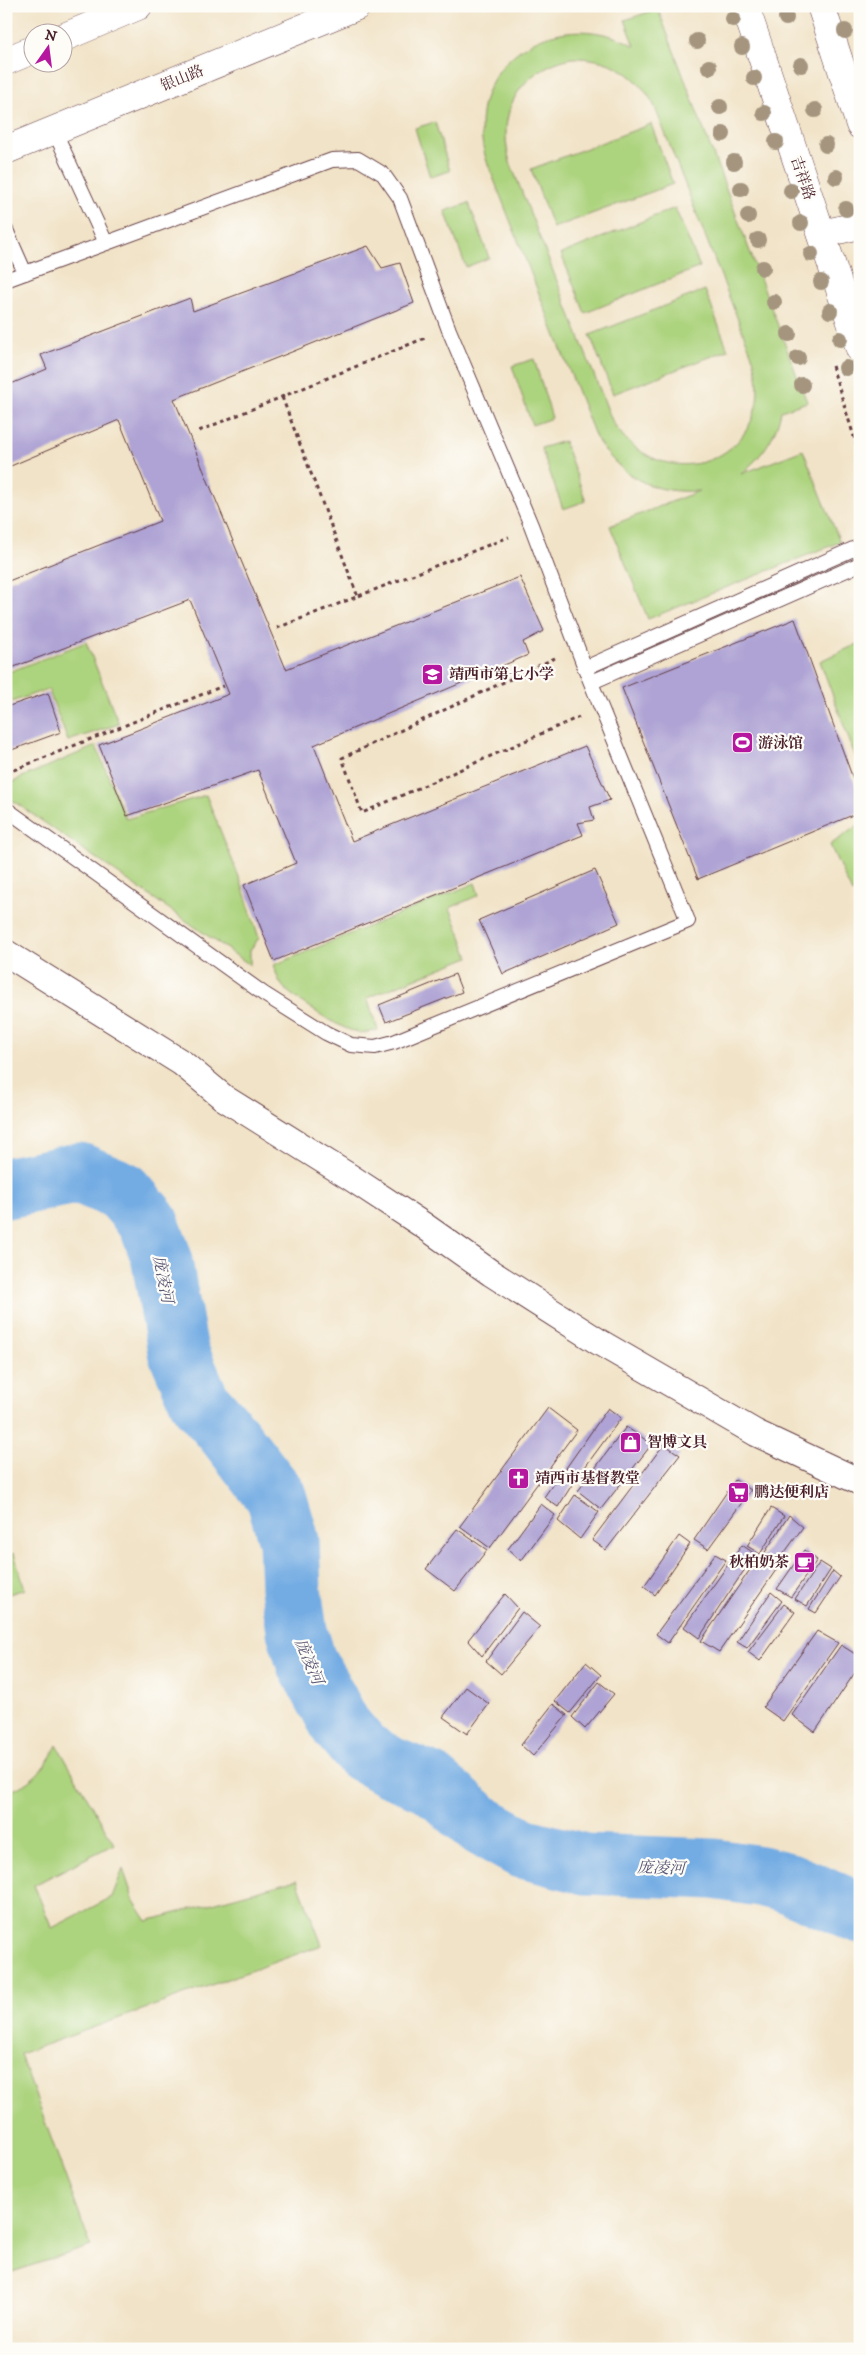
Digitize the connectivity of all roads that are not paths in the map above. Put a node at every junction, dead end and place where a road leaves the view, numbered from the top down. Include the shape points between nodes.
1 (138, 6) edge
2 (357, 6) edge
3 (745, 6) edge
4 (820, 6) edge
5 (72, 34) edge
6 (22, 54) edge
7 (6, 61) edge
8 (860, 125) edge
9 (54, 130) junction
10 (6, 150) edge
11 (860, 225) edge
12 (6, 230) edge
13 (822, 234) junction
14 (106, 243) junction
15 (25, 273) junction
16 (6, 280) edge
17 (860, 349) edge
18 (860, 546) edge
19 (860, 564) edge
20 (585, 668) junction
21 (592, 682) junction
22 (6, 809) edge
23 (6, 953) edge
24 (860, 1482) edge

1 - 5 main road
2 - 9 main road, 银山路
3 - 13 main road, 吉祥路
4 - 8 main road
6 - 7 main road
9 - 10 main road, 银山路
9 - 14 lane
11 - 13 main road
12 - 15 lane
13 - 17 main road, 吉祥路
14 - 15 lane
14 - 20 lane via 332,160 358,159 383,174 400,198
15 - 16 lane
18 - 20 lane
19 - 21 lane
20 - 21 lane
21 - 22 lane via 688,921 375,1047 351,1045 264,994
23 - 24 street via 182,1063 224,1098 599,1342 756,1433

